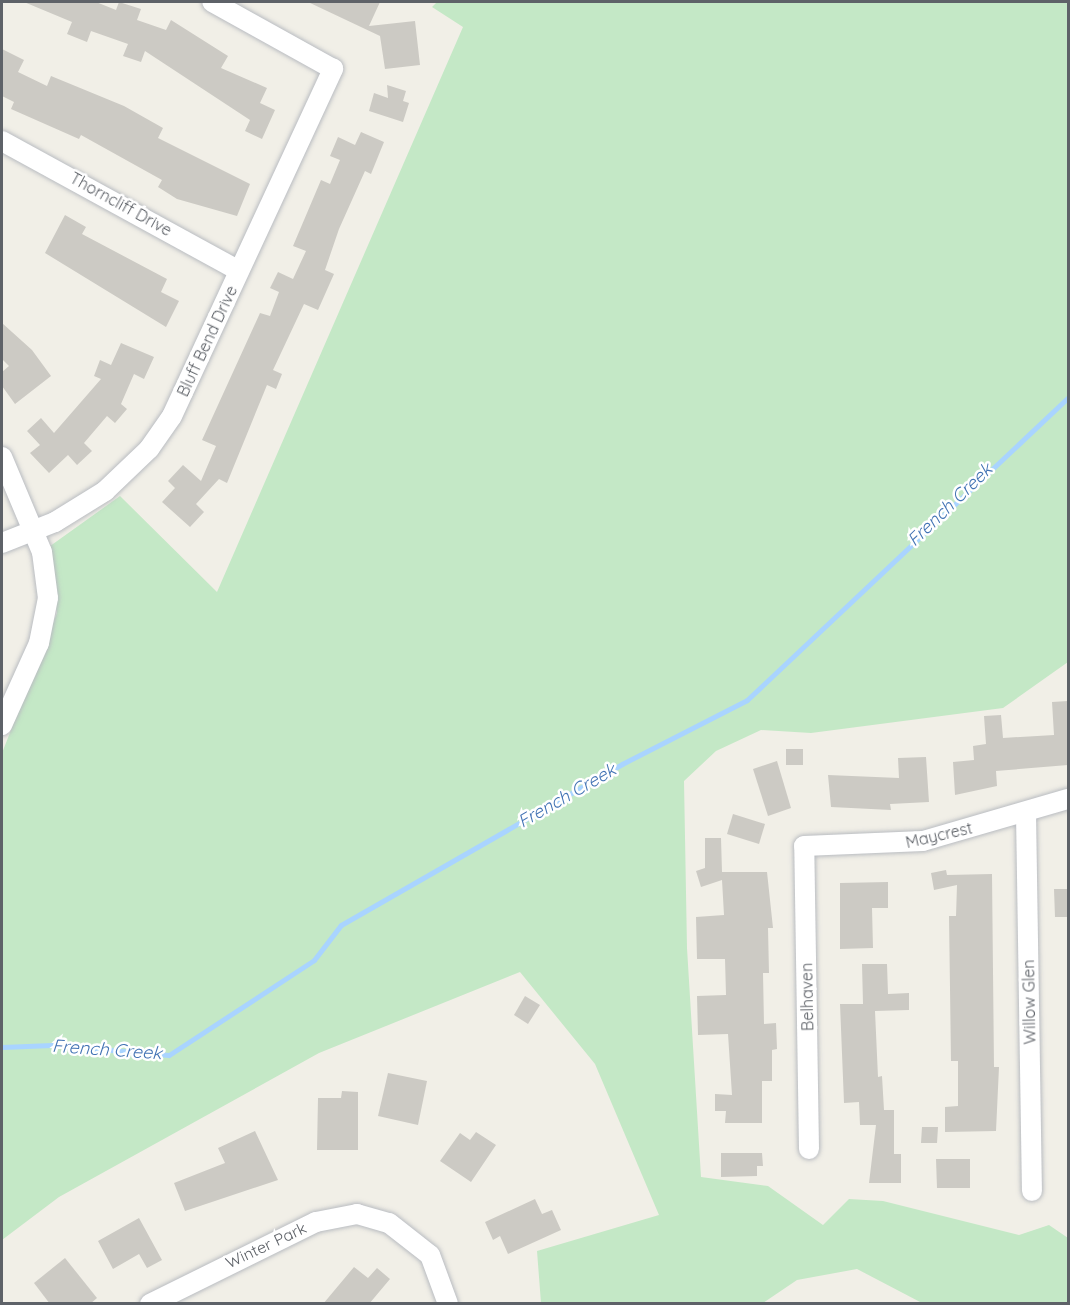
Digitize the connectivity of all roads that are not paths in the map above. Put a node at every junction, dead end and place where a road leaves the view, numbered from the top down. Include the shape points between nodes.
1 (212, 2) edge
2 (2, 141) edge
3 (239, 271) junction
4 (2, 457) edge
5 (33, 531) junction
6 (2, 543) edge
7 (2, 725) edge
8 (1068, 799) edge
9 (1026, 813) junction
10 (804, 846) joint
11 (809, 1149) dead end
12 (1032, 1191) dead end
13 (150, 1304) edge
14 (448, 1304) edge

1 - 3 street, Bluff Bend Drive via 333,69
2 - 3 street, Thorncliff Drive
3 - 5 street, Bluff Bend Drive via 172,416 149,449 105,491
4 - 5 street
5 - 6 street, Bluff Bend Drive
5 - 7 street via 46,567 46,613 39,643
8 - 9 street, Maycrest
9 - 10 street, Maycrest via 922,842
9 - 12 street, Willow Glen
10 - 11 street, Belhaven
13 - 14 street, Winter Park via 330,1217 357,1214 389,1223 430,1256

